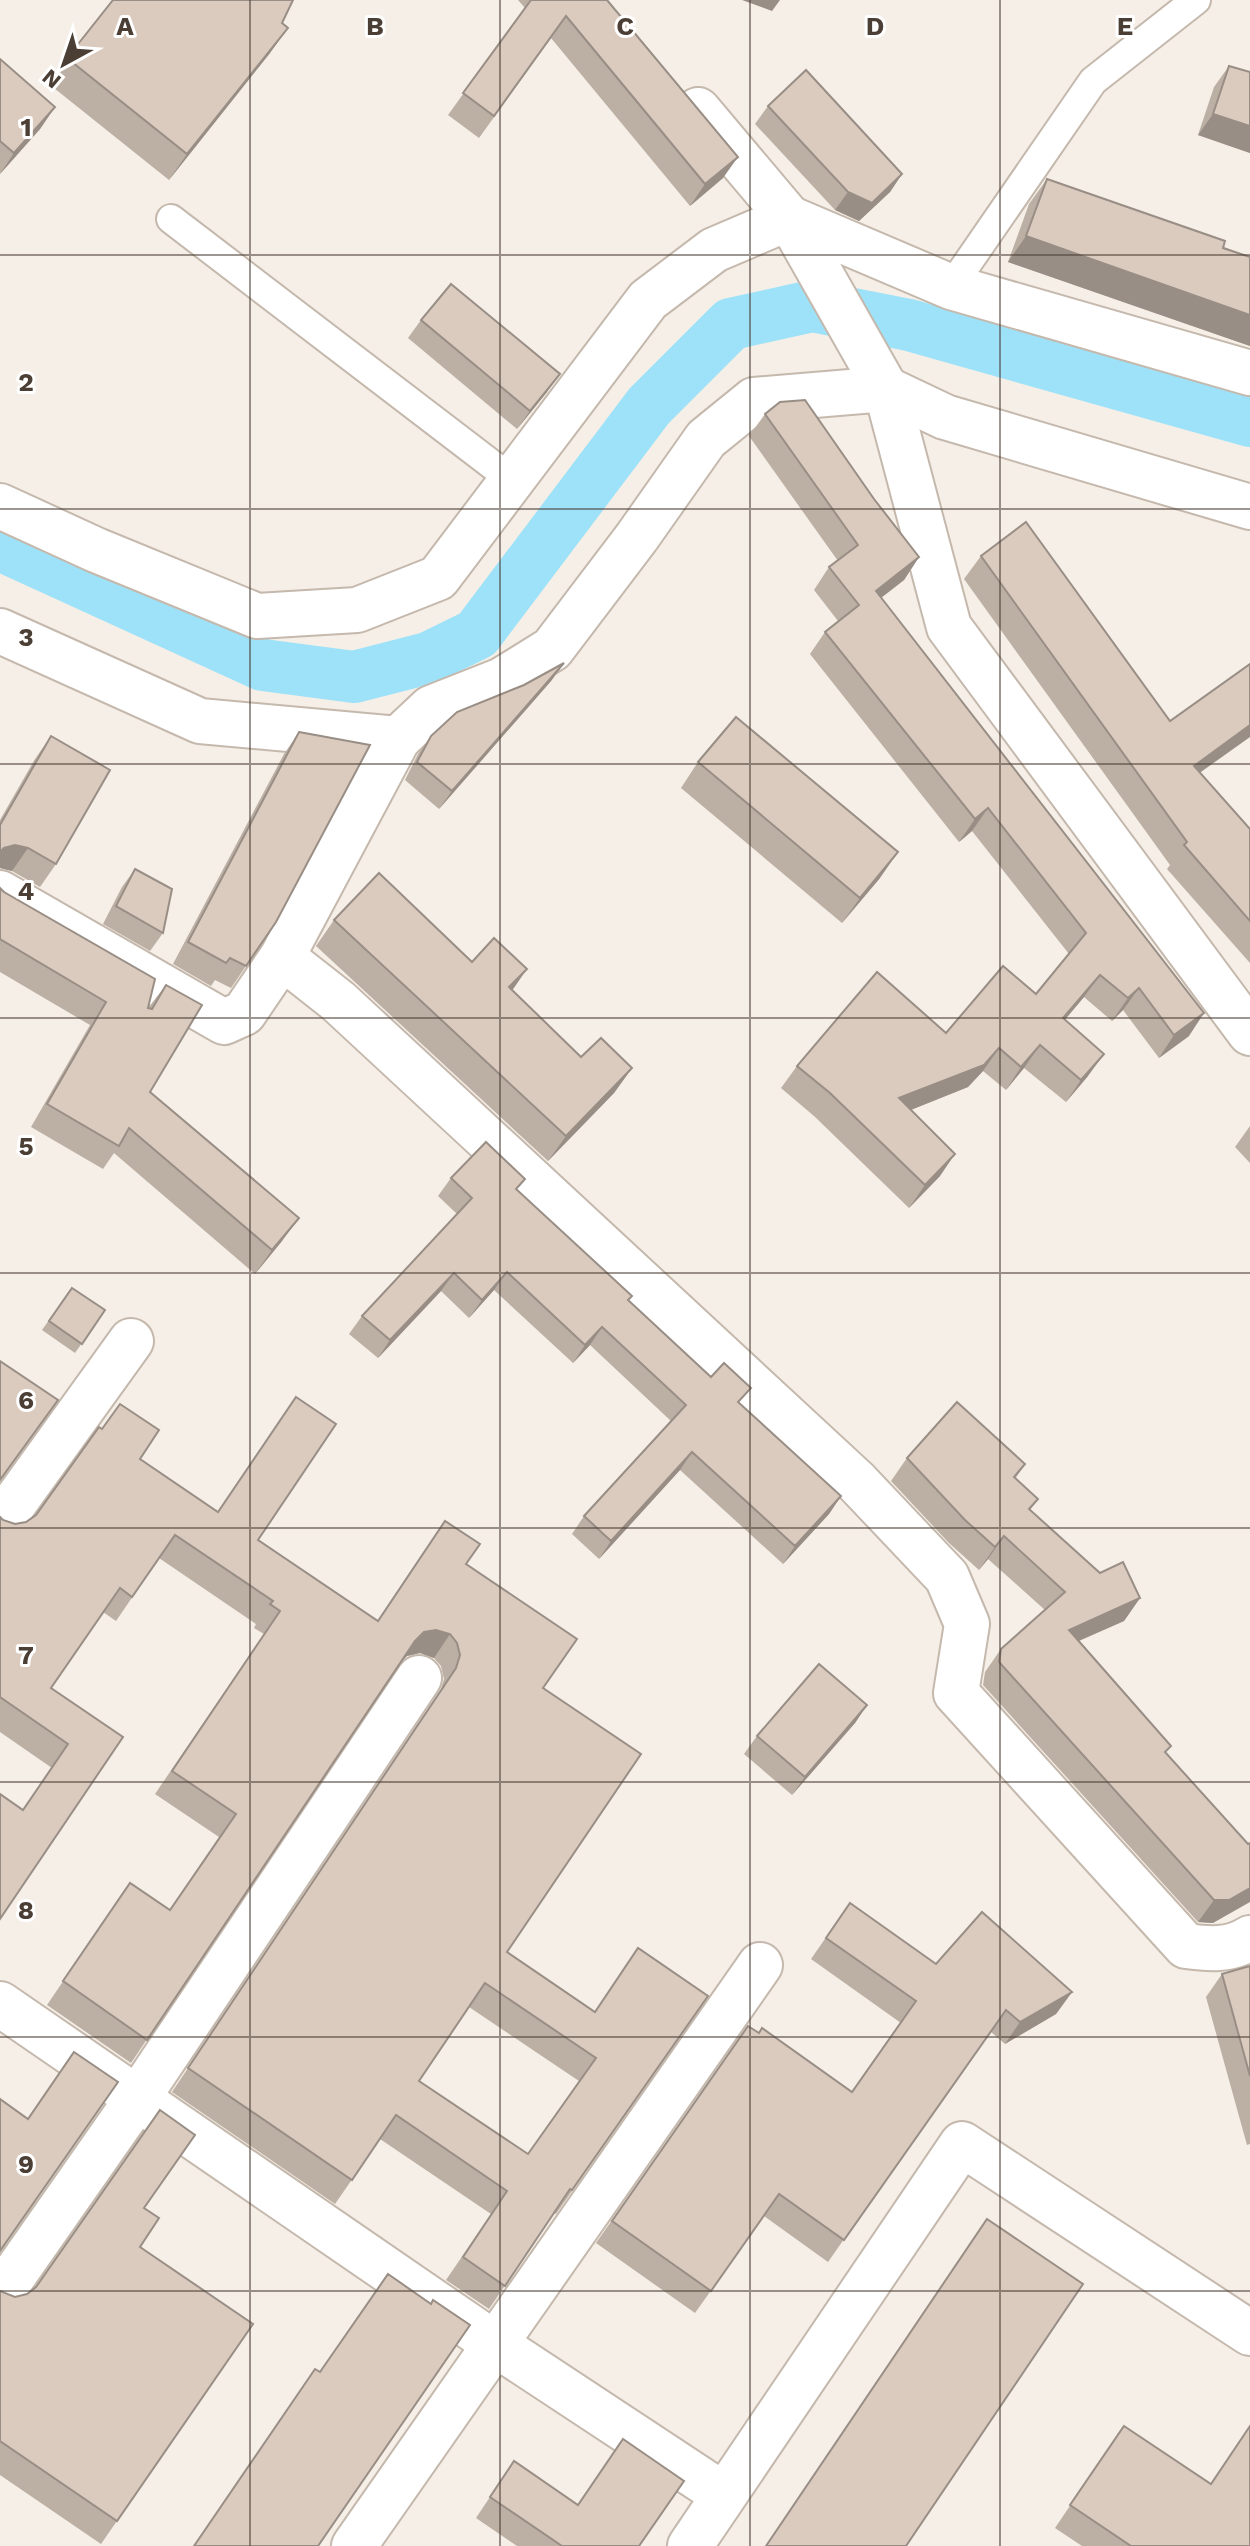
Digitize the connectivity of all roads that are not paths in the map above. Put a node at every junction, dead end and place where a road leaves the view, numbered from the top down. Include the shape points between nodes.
1 (1196, 0) edge
2 (677, 85) edge
3 (789, 218) junction
4 (171, 219) dead end
5 (951, 287) junction
6 (1250, 373) edge
7 (886, 389) junction
8 (512, 480) junction
9 (0, 506) edge
10 (1250, 507) edge
11 (0, 631) edge
12 (398, 739) junction
13 (0, 893) edge
14 (282, 957) junction
15 (1250, 1033) edge
16 (131, 1341) dead end
17 (0, 1523) edge
18 (419, 1678) dead end
19 (1250, 1938) edge
20 (760, 1965) dead end
21 (0, 2004) edge
22 (137, 2099) junction
23 (0, 2295) edge
24 (1250, 2333) edge
25 (495, 2344) junction
26 (724, 2495) junction
27 (354, 2546) edge
28 (690, 2546) edge

1 - 5 lane via 1093,81
2 - 3 street
3 - 5 street
3 - 7 street
3 - 8 street via 714,250 648,300
4 - 8 lane
5 - 6 street
7 - 10 street via 945,417
7 - 12 street via 754,400 706,439 552,649 502,680 431,708
7 - 15 street via 949,627
8 - 9 street via 438,578 357,610 257,616
11 - 12 street via 200,721
12 - 14 street
13 - 14 street via 224,1022 244,1013
14 - 19 street via 338,1001 856,1481 947,1577 967,1624 956,1693 1186,1946 1212,1950
16 - 17 street
18 - 22 street
20 - 25 street
21 - 22 street
22 - 23 street
22 - 25 street
24 - 26 street via 962,2144
25 - 26 street
25 - 27 street
26 - 28 street

